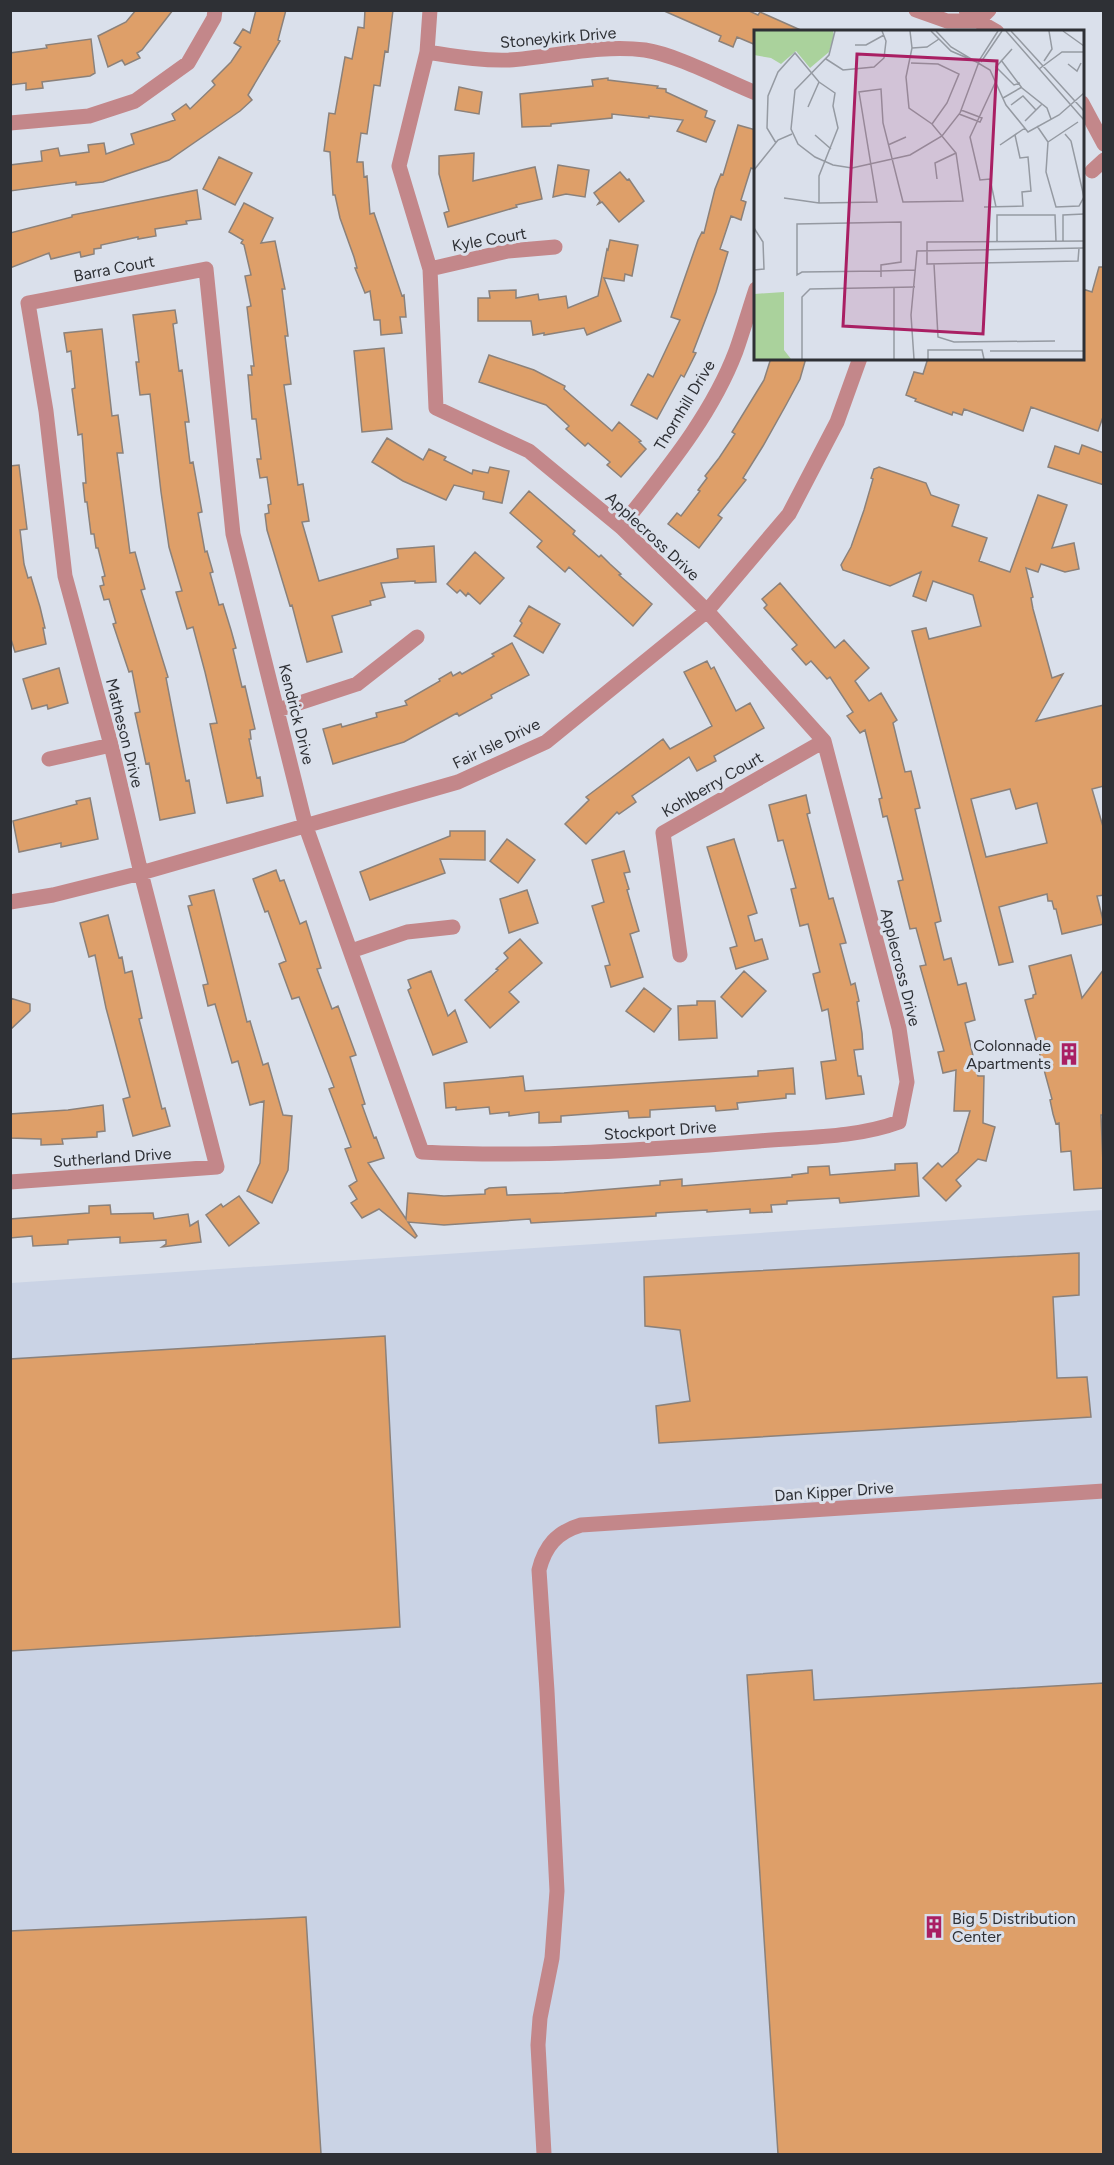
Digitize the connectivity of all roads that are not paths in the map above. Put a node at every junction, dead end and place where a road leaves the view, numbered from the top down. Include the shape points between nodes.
1 (215, 10) edge
2 (430, 10) edge
3 (916, 10) edge
4 (977, 17) edge
5 (994, 30) edge
6 (427, 52) junction
7 (754, 92) edge
8 (1084, 105) edge
9 (10, 123) edge
10 (1104, 144) edge
11 (1104, 160) edge
12 (1092, 171) dead end
13 (555, 247) dead end
14 (206, 269) joint
15 (430, 269) junction
16 (754, 295) edge
17 (28, 303) joint
18 (859, 360) edge
19 (621, 527) junction
20 (707, 612) junction
21 (417, 638) dead end
22 (278, 710) junction
23 (824, 741) junction
24 (111, 745) junction
25 (50, 759) dead end
26 (306, 827) junction
27 (141, 873) junction
28 (10, 902) edge
29 (453, 927) dead end
30 (351, 951) junction
31 (680, 955) dead end
32 (899, 1122) joint
33 (422, 1152) joint
34 (216, 1167) joint
35 (10, 1182) edge
36 (1104, 1491) edge
37 (544, 2154) edge

1 - 9 street via 188,63 135,101 89,116
2 - 6 street, Applecross Drive
3 - 4 street via 947,21
4 - 5 street
6 - 7 street, Stoneykirk Drive via 507,60 577,51 645,50
6 - 15 street, Applecross Drive via 399,166
8 - 10 street
11 - 12 street
13 - 15 street, Kyle Court via 508,251
14 - 17 street, Barra Court
14 - 22 street, Kendrick Drive via 233,534
15 - 19 street, Applecross Drive via 436,408 529,451
16 - 19 street, Thornhill Drive via 735,352 711,401 680,451
17 - 24 street, Matheson Drive via 46,411 65,576
18 - 20 street, Fair Isle Drive via 837,422 789,514
19 - 20 street, Applecross Drive
20 - 23 street, Applecross Drive
20 - 26 street, Fair Isle Drive via 546,742 458,782
21 - 22 street via 357,684
22 - 26 street, Kendrick Drive
23 - 31 street, Kohlberry Court via 663,833
23 - 32 street, Applecross Drive via 899,1028 907,1082
24 - 25 street
24 - 27 street, Matheson Drive
26 - 27 street, Fair Isle Drive
26 - 30 street, Kendrick Drive
27 - 28 street, Fair Isle Drive
27 - 34 street, Matheson Drive
29 - 30 street via 407,932
30 - 33 street, Kendrick Drive
32 - 33 street, Stockport Drive via 853,1133 652,1150 539,1155
34 - 35 street, Sutherland Drive
36 - 37 street, Dan Kipper Drive via 580,1525 552,1541 539,1570 557,1891 552,1959 538,2045

